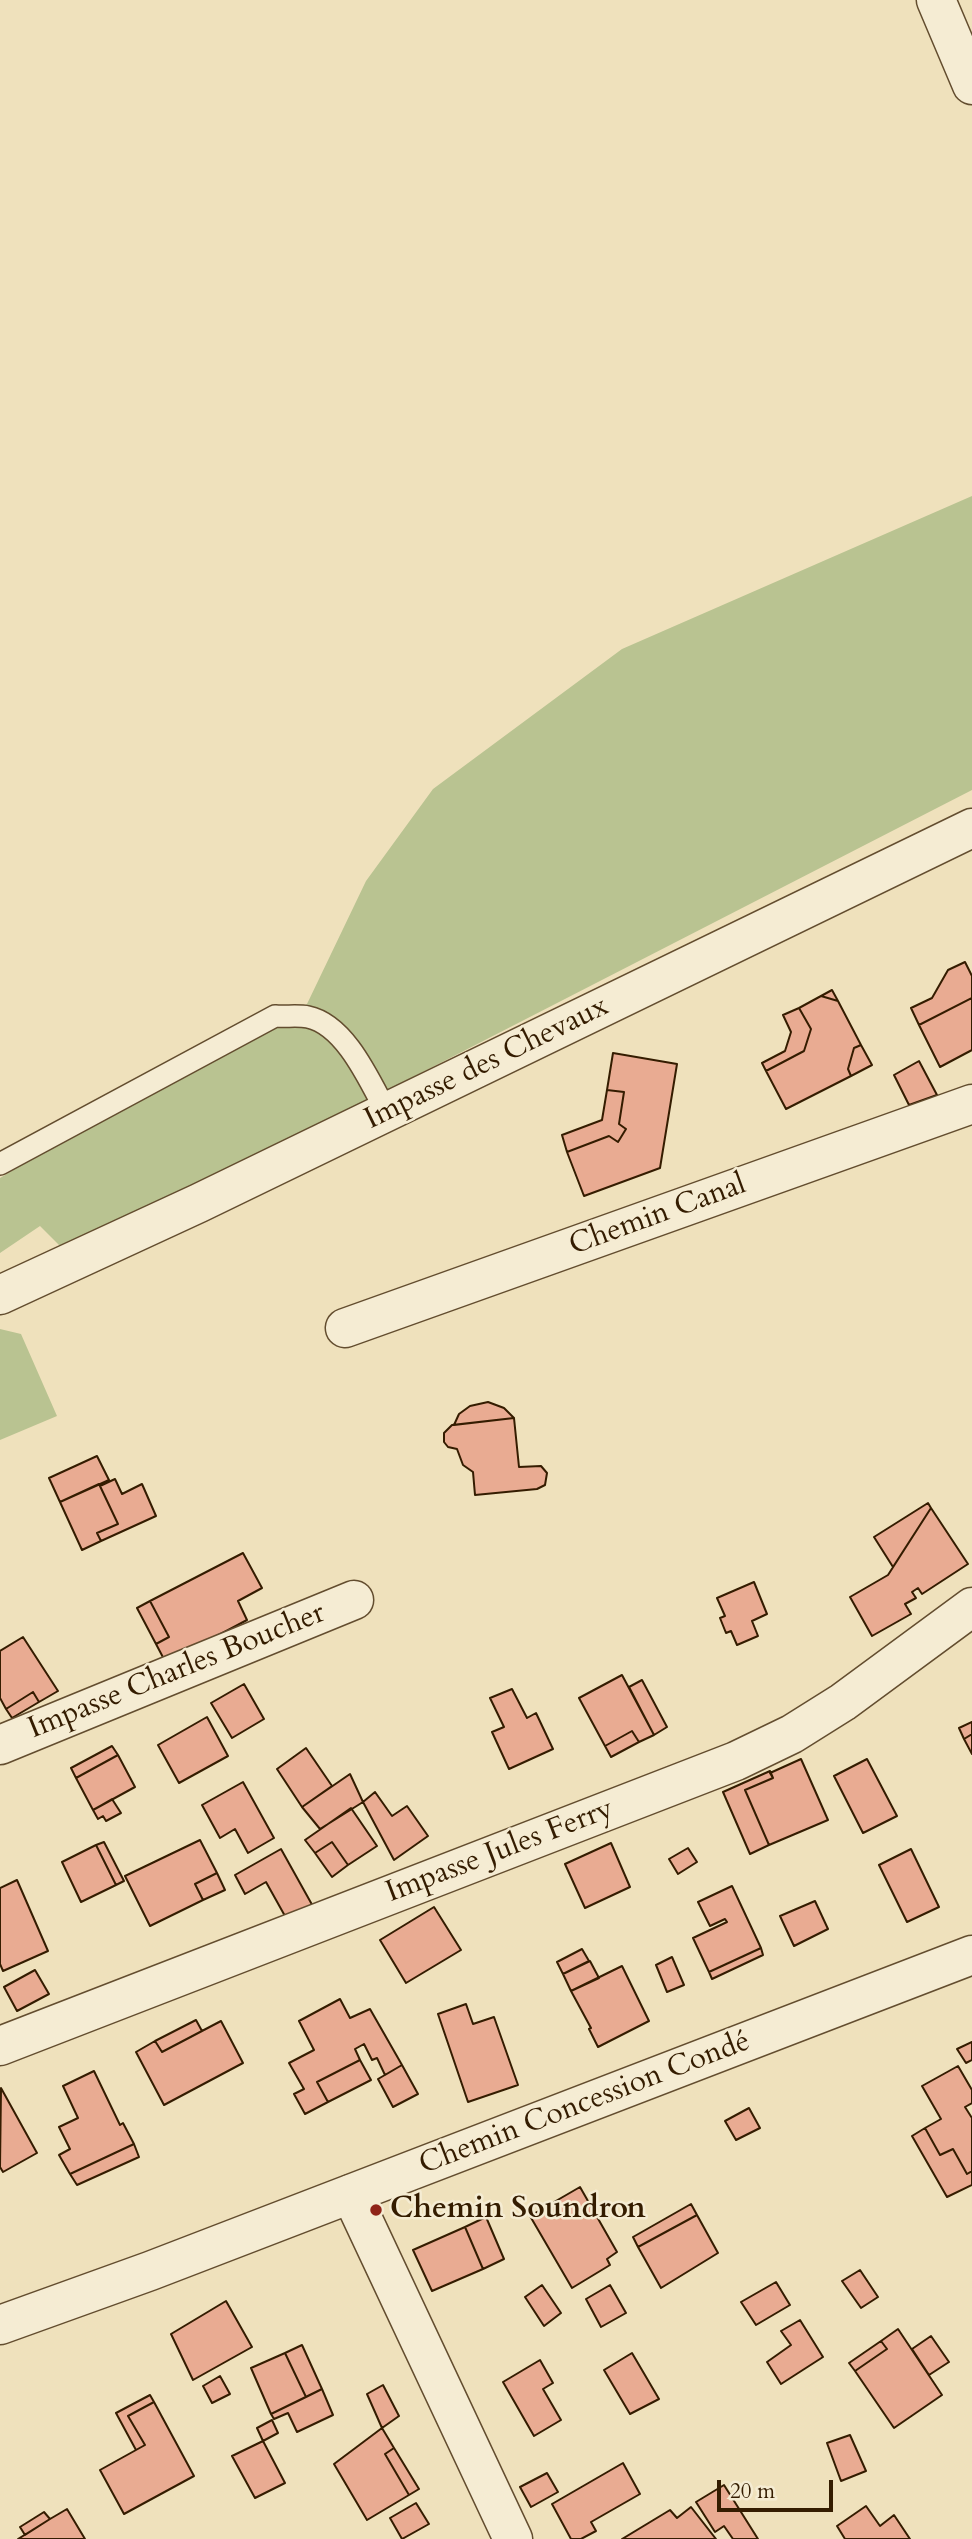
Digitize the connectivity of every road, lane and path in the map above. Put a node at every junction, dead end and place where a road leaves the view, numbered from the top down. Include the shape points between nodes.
1 (936, 0) edge
2 (972, 85) edge
3 (972, 828) edge
4 (972, 1104) edge
5 (387, 1113) junction
6 (0, 1164) edge
7 (0, 1295) edge
8 (345, 1328) dead end
9 (354, 1600) dead end
10 (972, 1607) edge
11 (0, 1745) edge
12 (972, 1955) edge
13 (0, 2046) edge
14 (351, 2194) junction
15 (0, 2325) edge
16 (513, 2539) edge

1 - 2 street
3 - 5 street, Impasse des Chevaux
4 - 8 street, Chemin Canal
5 - 6 lane via 352,1051 326,1025 309,1017 275,1016
5 - 7 street, Impasse des Chevaux
9 - 11 street, Impasse Charles Boucher
10 - 13 street, Impasse Jules Ferry via 843,1702 792,1734 736,1760
12 - 14 street, Chemin Concession Condé
14 - 15 street, Chemin Concession Condé
14 - 16 street

